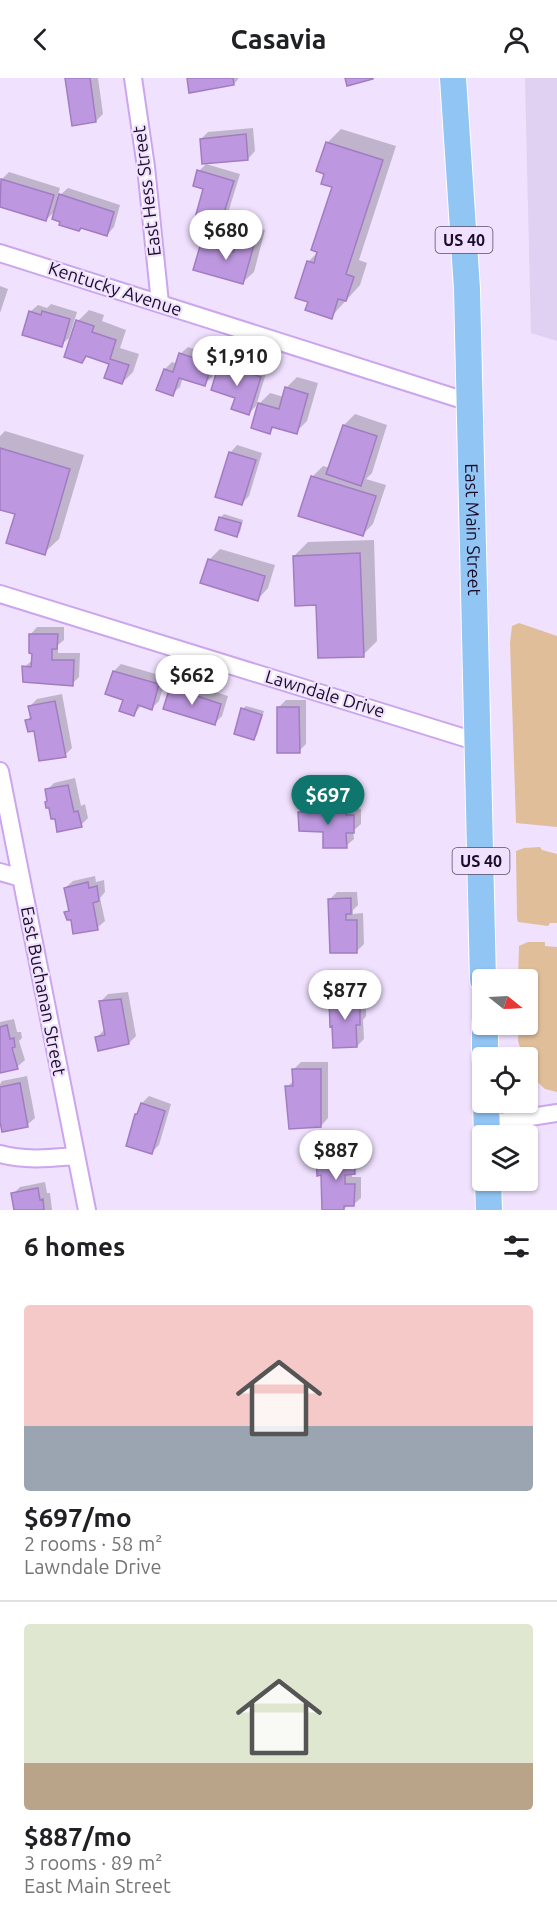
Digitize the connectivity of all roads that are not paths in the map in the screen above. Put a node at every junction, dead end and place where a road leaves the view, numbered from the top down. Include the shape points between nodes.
1 (133, 78) edge
2 (453, 78) edge
3 (0, 252) edge
4 (160, 303) junction
5 (469, 402) junction
6 (0, 594) edge
7 (478, 742) junction
8 (0, 771) edge
9 (0, 872) edge
10 (21, 878) junction
11 (483, 969) edge
12 (557, 1113) edge
13 (487, 1121) edge
14 (0, 1154) edge
15 (76, 1155) junction
16 (488, 1191) edge
17 (87, 1210) edge
18 (489, 1210) edge

1 - 4 street, East Hess Street
2 - 5 main road, East Main Street / US 40 via 467,289
3 - 4 street, Kentucky Avenue
4 - 5 street, Kentucky Avenue
5 - 7 main road, East Main Street / US 40
6 - 7 street, Lawndale Drive
7 - 11 main road, East Main Street / US 40
8 - 10 street, East Buchanan Street
9 - 10 street
10 - 15 street, East Buchanan Street
12 - 13 street
14 - 15 street via 33,1158
15 - 17 street, East Buchanan Street
16 - 18 main road

